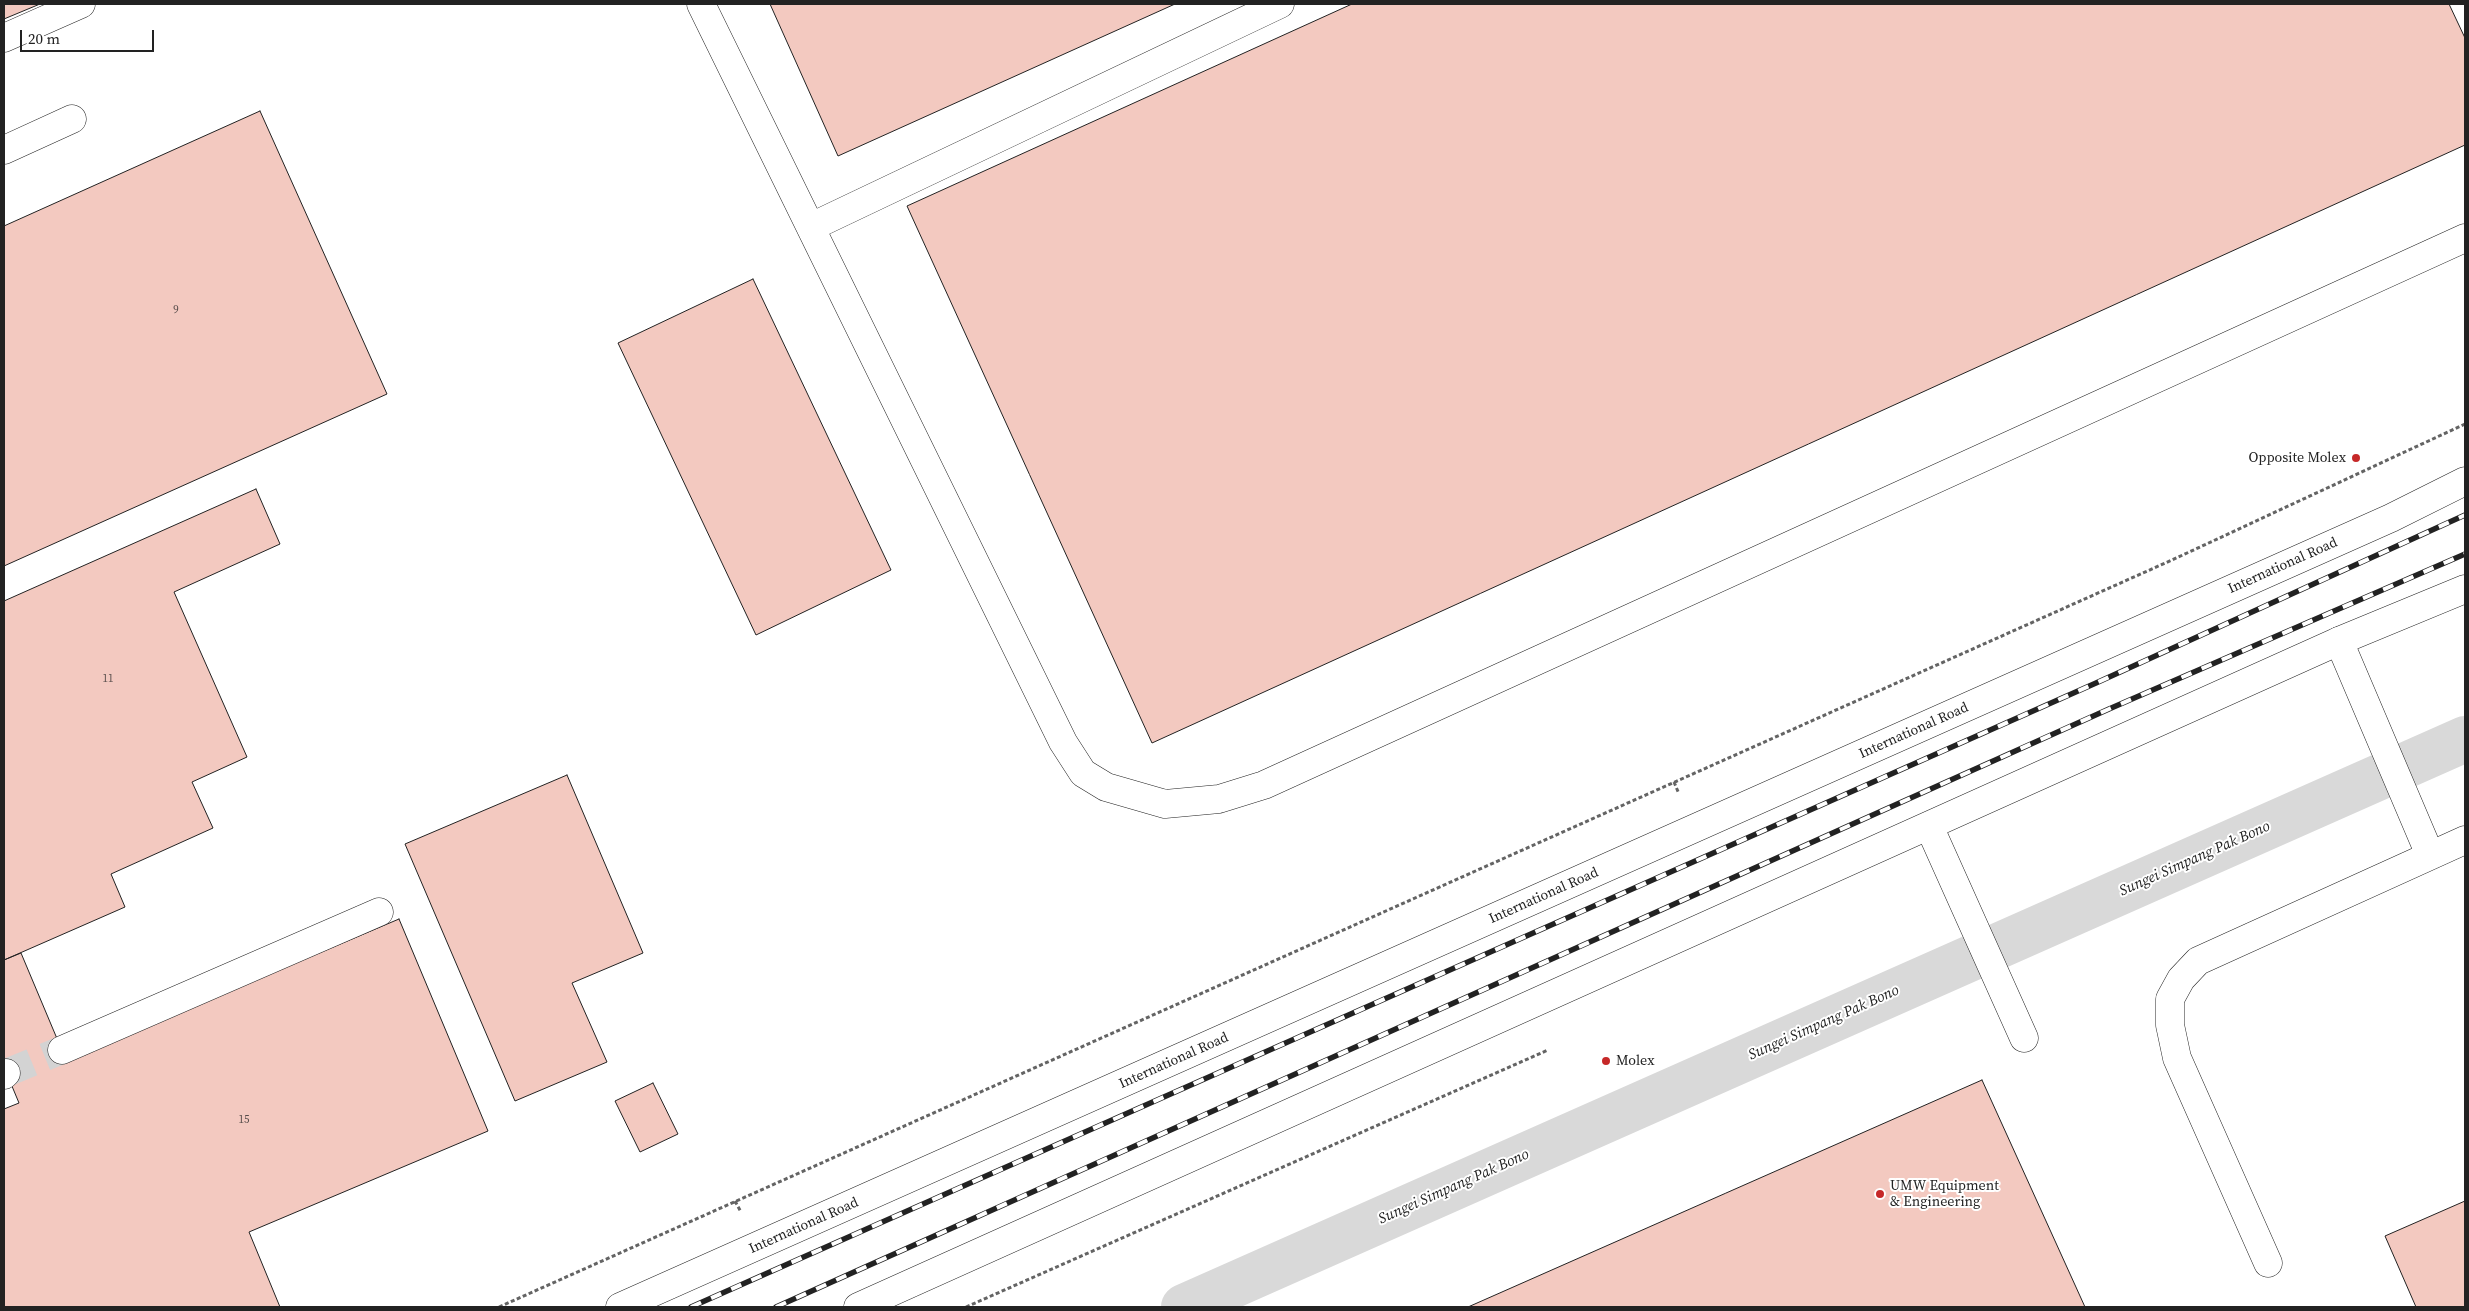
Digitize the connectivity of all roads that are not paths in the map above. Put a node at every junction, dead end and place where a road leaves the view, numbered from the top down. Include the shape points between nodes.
1 (81, 4) edge
2 (701, 4) edge
3 (1280, 4) edge
4 (4, 38) edge
5 (72, 119) dead end
6 (4, 150) edge
7 (810, 227) junction
8 (2465, 238) edge
9 (2465, 481) edge
10 (2465, 589) edge
11 (2339, 640) junction
12 (1929, 826) junction
13 (2465, 840) edge
14 (2429, 854) junction
15 (379, 912) dead end
16 (2024, 1036) dead end
17 (62, 1050) tunnel mouth
18 (2268, 1262) dead end
19 (620, 1307) edge
20 (858, 1307) edge

1 - 4 main road
2 - 7 main road
3 - 7 main road
5 - 6 main road
7 - 8 main road via 1063,742 1083,773 1106,787 1165,804 1219,799 1264,785
9 - 19 main road, International Road via 2391,518
10 - 11 main road
11 - 12 main road
11 - 14 main road
12 - 16 main road
12 - 20 main road
13 - 14 main road
14 - 18 main road via 2198,961 2181,979 2170,999 2170,1025 2177,1058
15 - 17 main road

